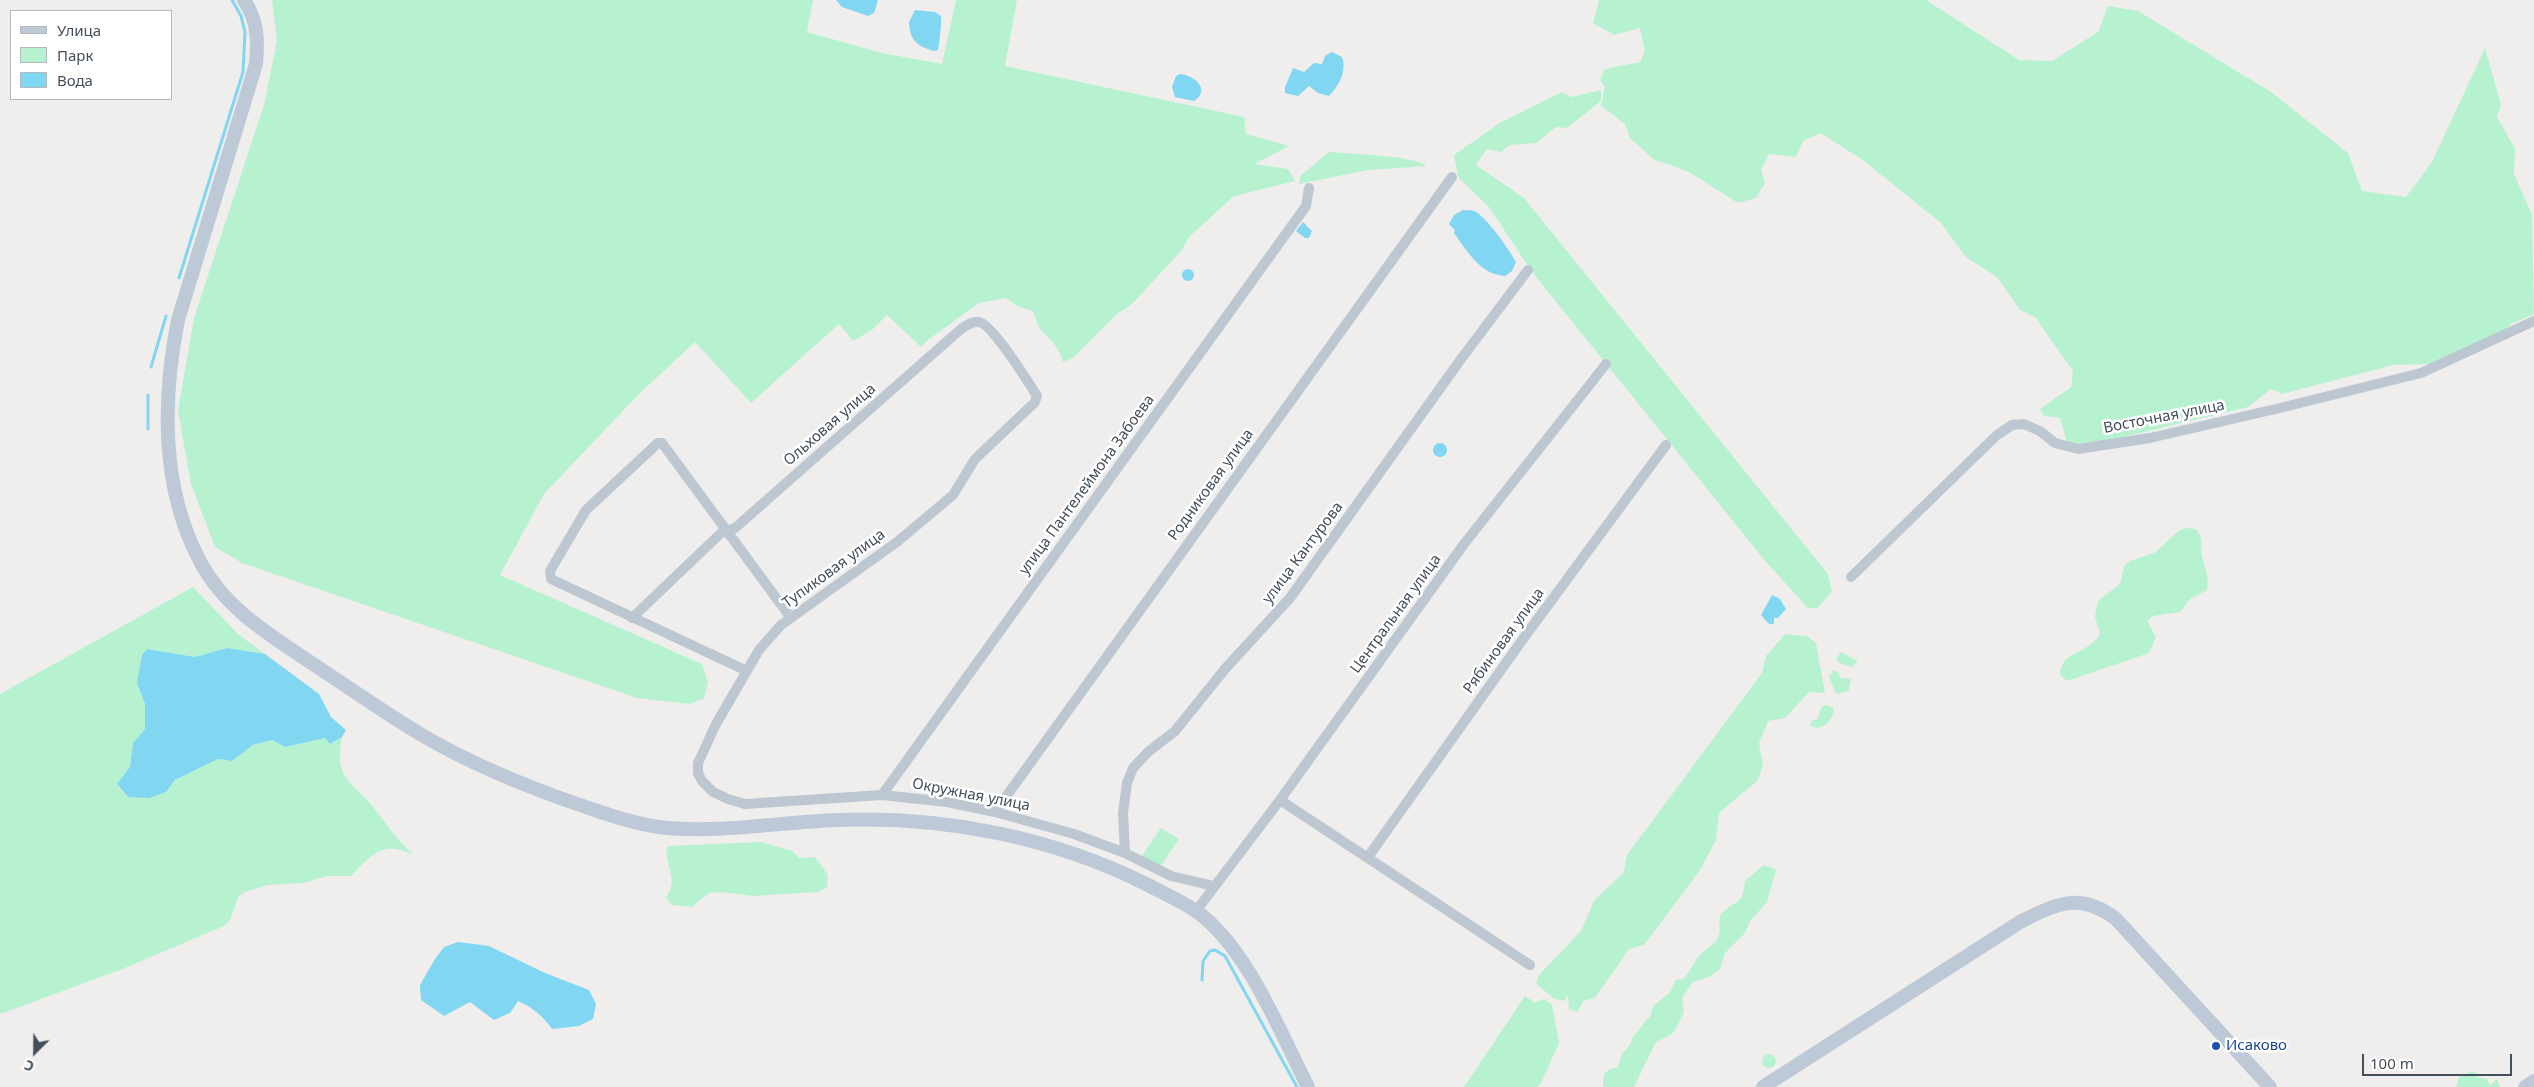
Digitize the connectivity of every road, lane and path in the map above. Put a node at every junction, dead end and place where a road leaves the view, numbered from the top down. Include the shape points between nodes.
1 (244, 0) edge
2 (1452, 177) dead end
3 (1309, 188) dead end
4 (1528, 270) dead end
5 (2534, 321) edge
6 (1606, 364) dead end
7 (1038, 396) joint
8 (1666, 445) dead end
9 (728, 531) junction
10 (1851, 577) dead end
11 (632, 618) junction
12 (791, 618) junction
13 (747, 671) junction
14 (713, 792) joint
15 (882, 796) junction
16 (1280, 800) junction
17 (995, 812) junction
18 (1125, 853) junction
19 (1368, 857) junction
20 (1214, 886) junction
21 (1196, 911) junction
22 (1530, 966) dead end
23 (2534, 1081) edge
24 (1308, 1087) edge
25 (1763, 1087) edge
26 (2270, 1087) edge
27 (2525, 1087) edge

1 - 21 street via 254,16 258,39 256,64 178,320 170,358 167,402 172,475 190,542 221,593 240,612 426,737 498,774 625,820 695,829 886,818 996,832 1110,868
2 - 17 street, Родниковая улица
3 - 15 street, улица Пантелеймона Забоева via 1306,206
4 - 18 street, улица Кантурова via 1460,359 1290,598 1175,731 1133,768 1126,783 1123,813
5 - 10 street, Восточная улица via 2422,373 2150,438 2078,449 2055,443 2030,426 2012,425 1997,435
6 - 16 street, Центральная улица via 1464,544
7 - 9 street, Ольховая улица via 986,324 970,323
7 - 12 street, Тупиковая улица via 975,459 953,494 897,542
8 - 19 street, Рябиновая улица via 1523,638
9 - 11 street, Ольховая улица
9 - 11 street via 667,448 658,443 582,515 549,575 555,581
9 - 12 street
11 - 13 street
12 - 13 street, Тупиковая улица via 764,644
13 - 14 street, Тупиковая улица via 698,763 702,781
14 - 15 street, Окружная улица via 745,804
15 - 17 street, Окружная улица via 938,801
16 - 19 street
16 - 20 street, Центральная улица
17 - 18 street, Окружная улица via 1074,834
18 - 20 street, Окружная улица via 1171,876
19 - 22 street
20 - 21 street, Центральная улица
21 - 24 street via 1218,930 1240,960
23 - 27 street
25 - 26 street via 2020,922 2057,904 2071,902 2094,907 2116,919

